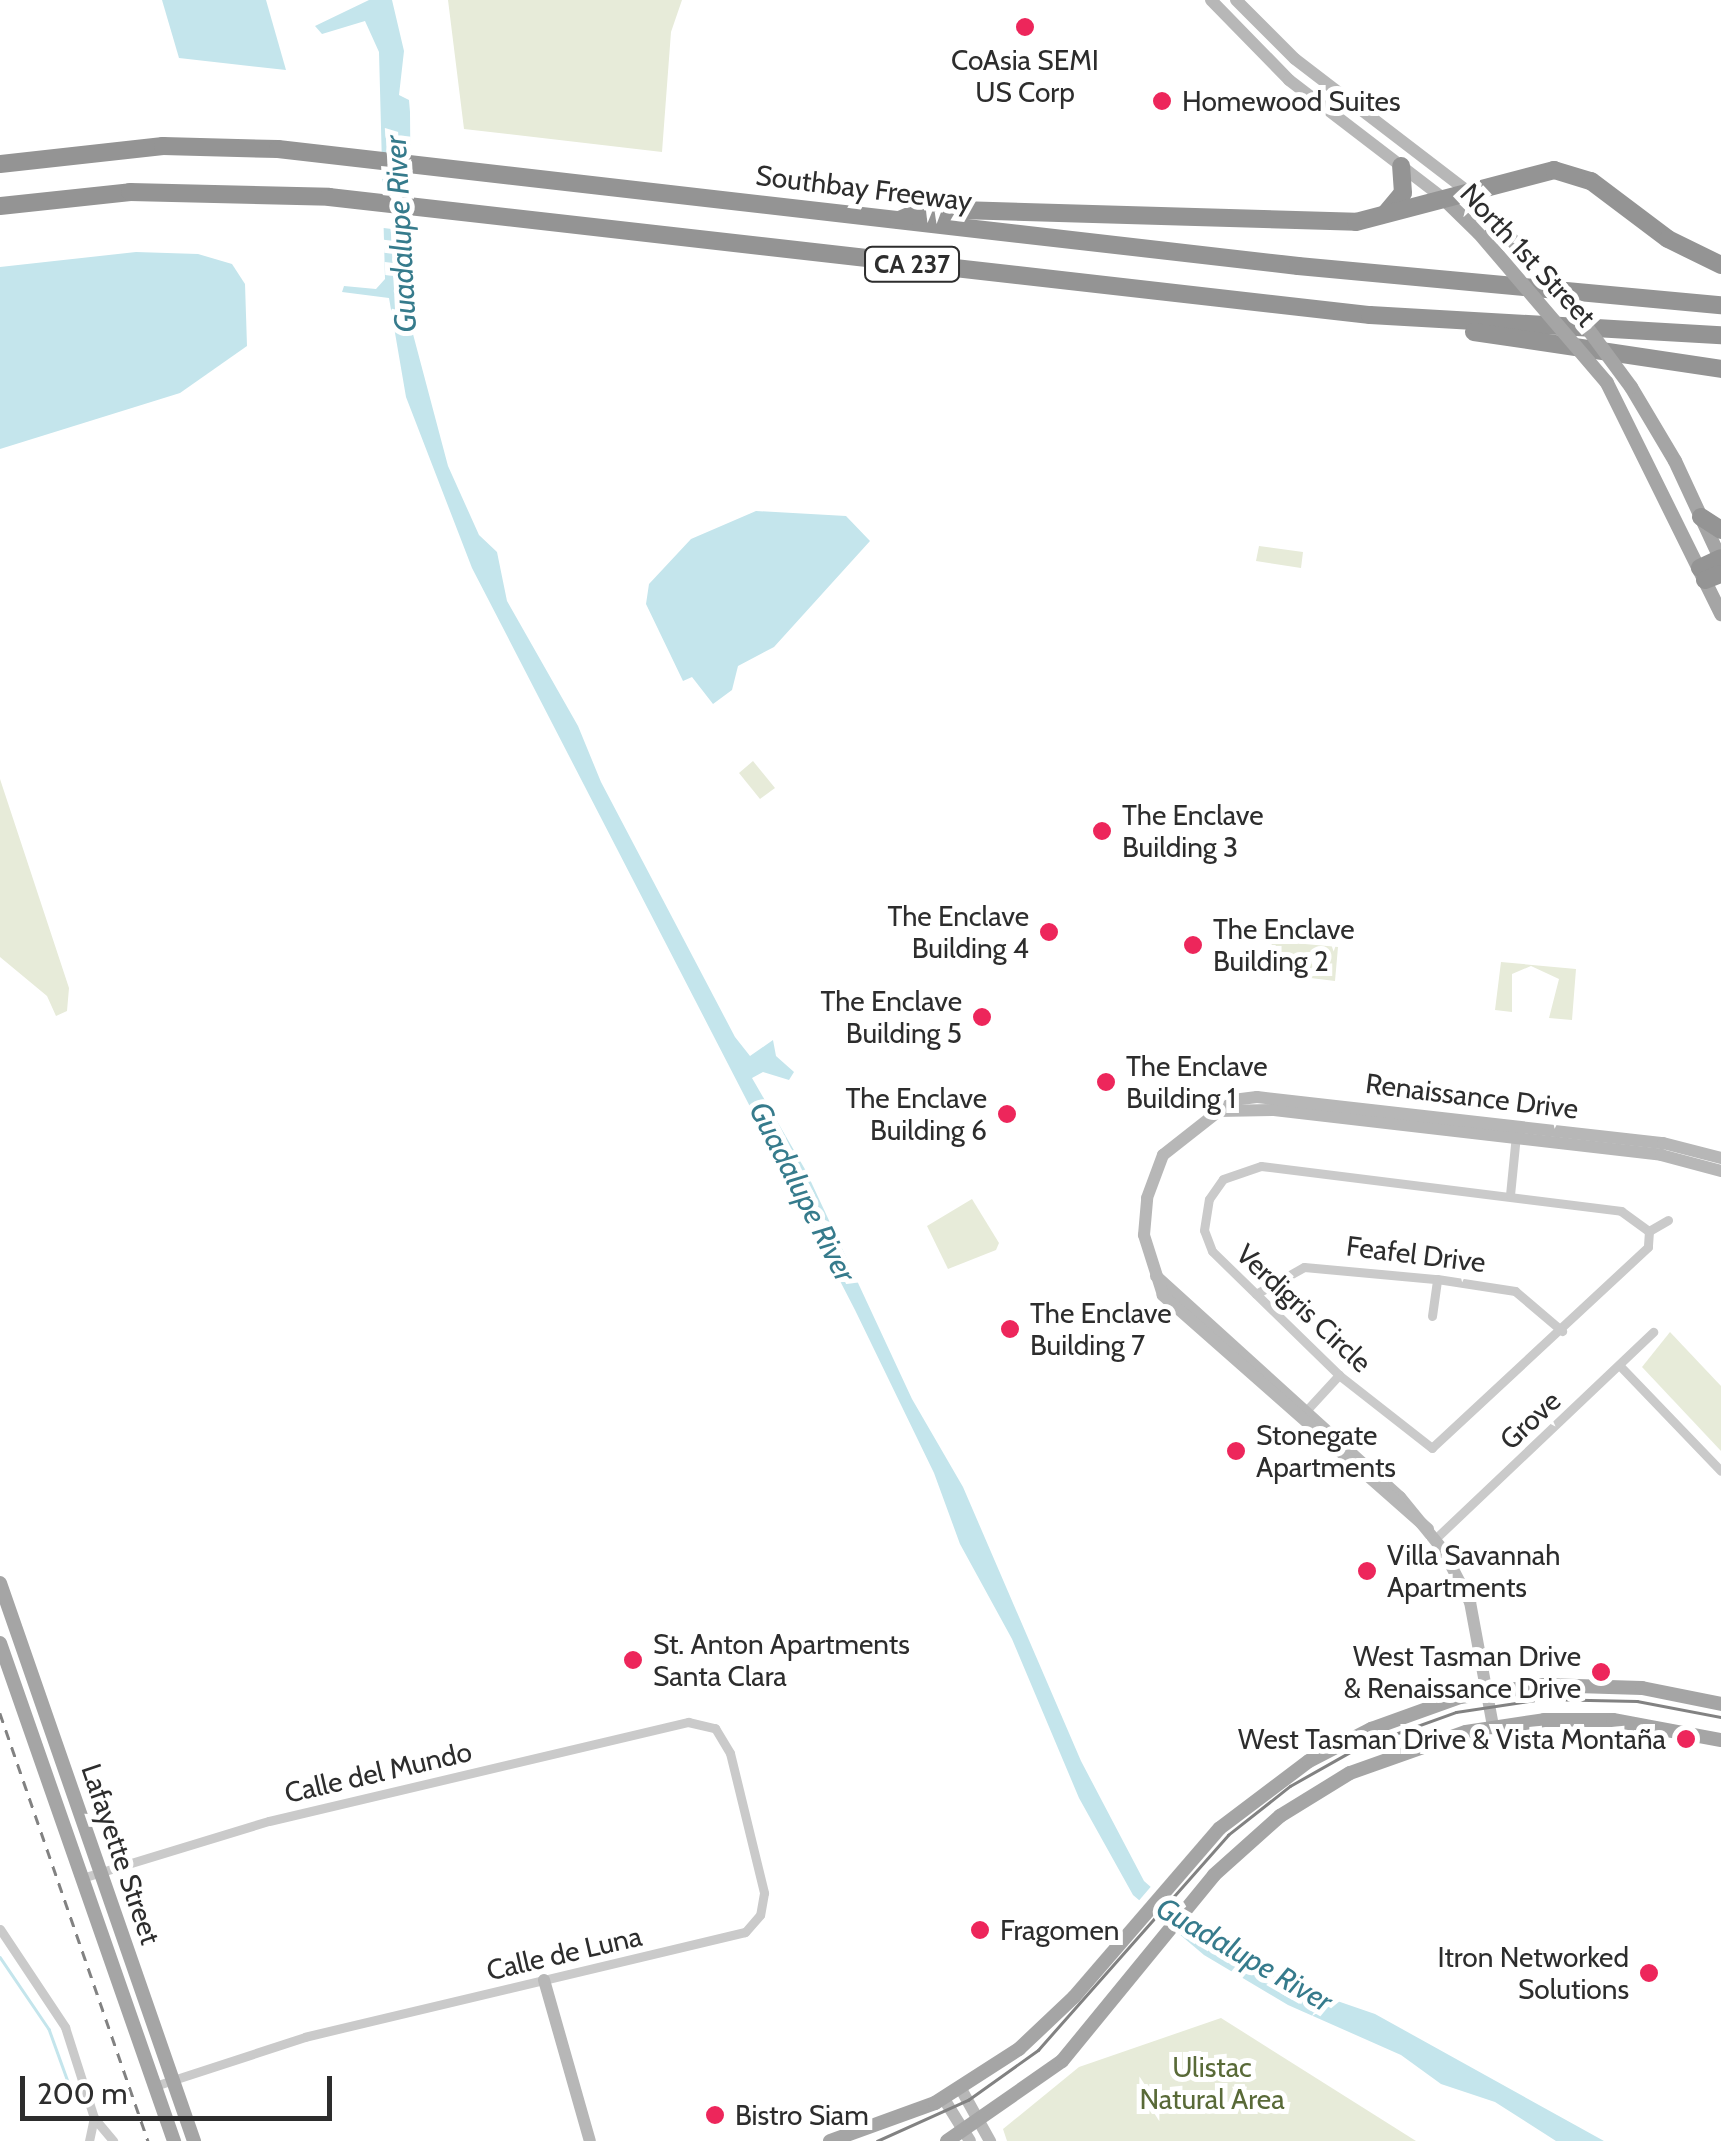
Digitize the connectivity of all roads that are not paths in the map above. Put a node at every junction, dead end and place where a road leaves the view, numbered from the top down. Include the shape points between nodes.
1 (1210, 0) edge
2 (1236, 0) edge
3 (0, 152) edge
4 (65, 154) junction
5 (0, 164) edge
6 (1401, 166) junction
7 (1467, 192) junction
8 (68, 197) junction
9 (1444, 198) junction
10 (0, 206) edge
11 (0, 216) edge
12 (1380, 218) junction
13 (897, 220) junction
14 (1721, 265) edge
15 (1721, 305) edge
16 (1370, 315) junction
17 (1721, 335) edge
18 (1721, 368) edge
19 (1702, 516) junction
20 (1721, 530) edge
21 (1721, 559) edge
22 (1709, 574) edge
23 (1721, 614) edge
24 (1516, 1133) junction
25 (1721, 1158) edge
26 (1721, 1171) edge
27 (1510, 1195) junction
28 (1668, 1220) dead end
29 (1649, 1231) junction
30 (1437, 1279) junction
31 (1256, 1294) junction
32 (1432, 1316) dead end
33 (1562, 1331) junction
34 (1653, 1332) dead end
35 (1620, 1367) junction
36 (1339, 1374) junction
37 (1302, 1416) junction
38 (1721, 1471) edge
39 (1432, 1534) junction
40 (0, 1583) edge
41 (0, 1643) edge
42 (1486, 1692) junction
43 (1721, 1704) edge
44 (688, 1722) joint
45 (1493, 1726) junction
46 (1720, 1738) edge
47 (102, 1872) junction
48 (82, 1878) junction
49 (0, 1930) edge
50 (544, 1980) junction
51 (173, 2080) junction
52 (155, 2086) junction
53 (961, 2089) junction
54 (944, 2099) junction
55 (94, 2118) junction
56 (979, 2123) junction
57 (967, 2137) edge
58 (110, 2139) edge
59 (90, 2140) edge
60 (174, 2141) edge
61 (194, 2141) edge
62 (590, 2141) edge
63 (830, 2141) edge
64 (947, 2141) edge
65 (990, 2141) edge

1 - 6 street, North 1st Street via 1289,80
2 - 7 street, North 1st Street via 1295,59
3 - 4 highway
4 - 5 highway, Southbay Freeway / CA 237
4 - 13 highway, Southbay Freeway / CA 237 via 192,146 326,154
6 - 9 street, North 1st Street
6 - 12 highway via 1403,193
7 - 9 highway
7 - 14 highway via 1531,172 1573,174 1592,180 1668,239
7 - 19 main road, North 1st Street, bridge via 1572,306 1630,387
8 - 10 highway, CA 237
8 - 11 highway
8 - 16 highway, CA 237 via 195,190 329,197
9 - 12 highway
9 - 22 main road, North 1st Street, bridge via 1607,383
12 - 13 highway via 1329,223 926,209
13 - 15 highway, Southbay Freeway / CA 237
16 - 17 highway, CA 237
16 - 18 highway via 1394,324
19 - 20 highway
19 - 21 main road, North 1st Street
21 - 22 highway
22 - 23 main road, North 1st Street
24 - 25 street, Renaissance Drive via 1663,1144
24 - 26 street, Renaissance Drive via 1661,1154
24 - 27 street
24 - 37 street, Renaissance Drive via 1274,1110 1218,1111 1174,1142 1156,1170 1144,1236 1156,1276
27 - 29 street, Verdigris Circle via 1621,1210
27 - 31 street, Verdigris Circle via 1261,1166 1242,1170 1224,1179 1209,1199 1204,1230 1212,1251
28 - 29 street, Verdigris Circle
29 - 33 street, Verdigris Circle via 1648,1247
30 - 31 street, Feafel Drive via 1304,1267
30 - 32 street
30 - 33 street, Feafel Drive via 1514,1291
31 - 36 street, Verdigris Circle
33 - 36 street, Verdigris Circle via 1432,1448
34 - 35 street, Grove
35 - 38 street
35 - 39 street, Grove
36 - 37 street
37 - 39 street, Renaissance Drive
39 - 42 street, Renaissance Drive via 1470,1602
40 - 47 main road, Lafayette Street
41 - 48 main road, Lafayette Street
42 - 43 main road via 1594,1684
42 - 45 street, Renaissance Drive
42 - 53 main road via 1403,1715 1340,1744 1220,1828 1037,2035
44 - 47 street, Calle del Mundo via 270,1821
44 - 50 street, Calle de Luna via 715,1728 730,1753 764,1892 760,1915 734,1936
45 - 46 main road via 1612,1720
45 - 56 main road via 1350,1773 1298,1803 1242,1849 1062,2061
47 - 48 street, Calle del Mundo
47 - 51 main road, Lafayette Street
48 - 52 main road, Lafayette Street
49 - 55 street via 71,2037
50 - 51 street, Calle de Luna via 305,2037
50 - 62 street
51 - 52 street, Calle de Luna
51 - 61 main road, Lafayette Street
52 - 60 main road, Lafayette Street
53 - 54 main road
53 - 56 street
54 - 57 street
54 - 63 main road
55 - 58 street
55 - 59 street
56 - 57 main road
56 - 65 street
57 - 64 main road
58 - 59 street

